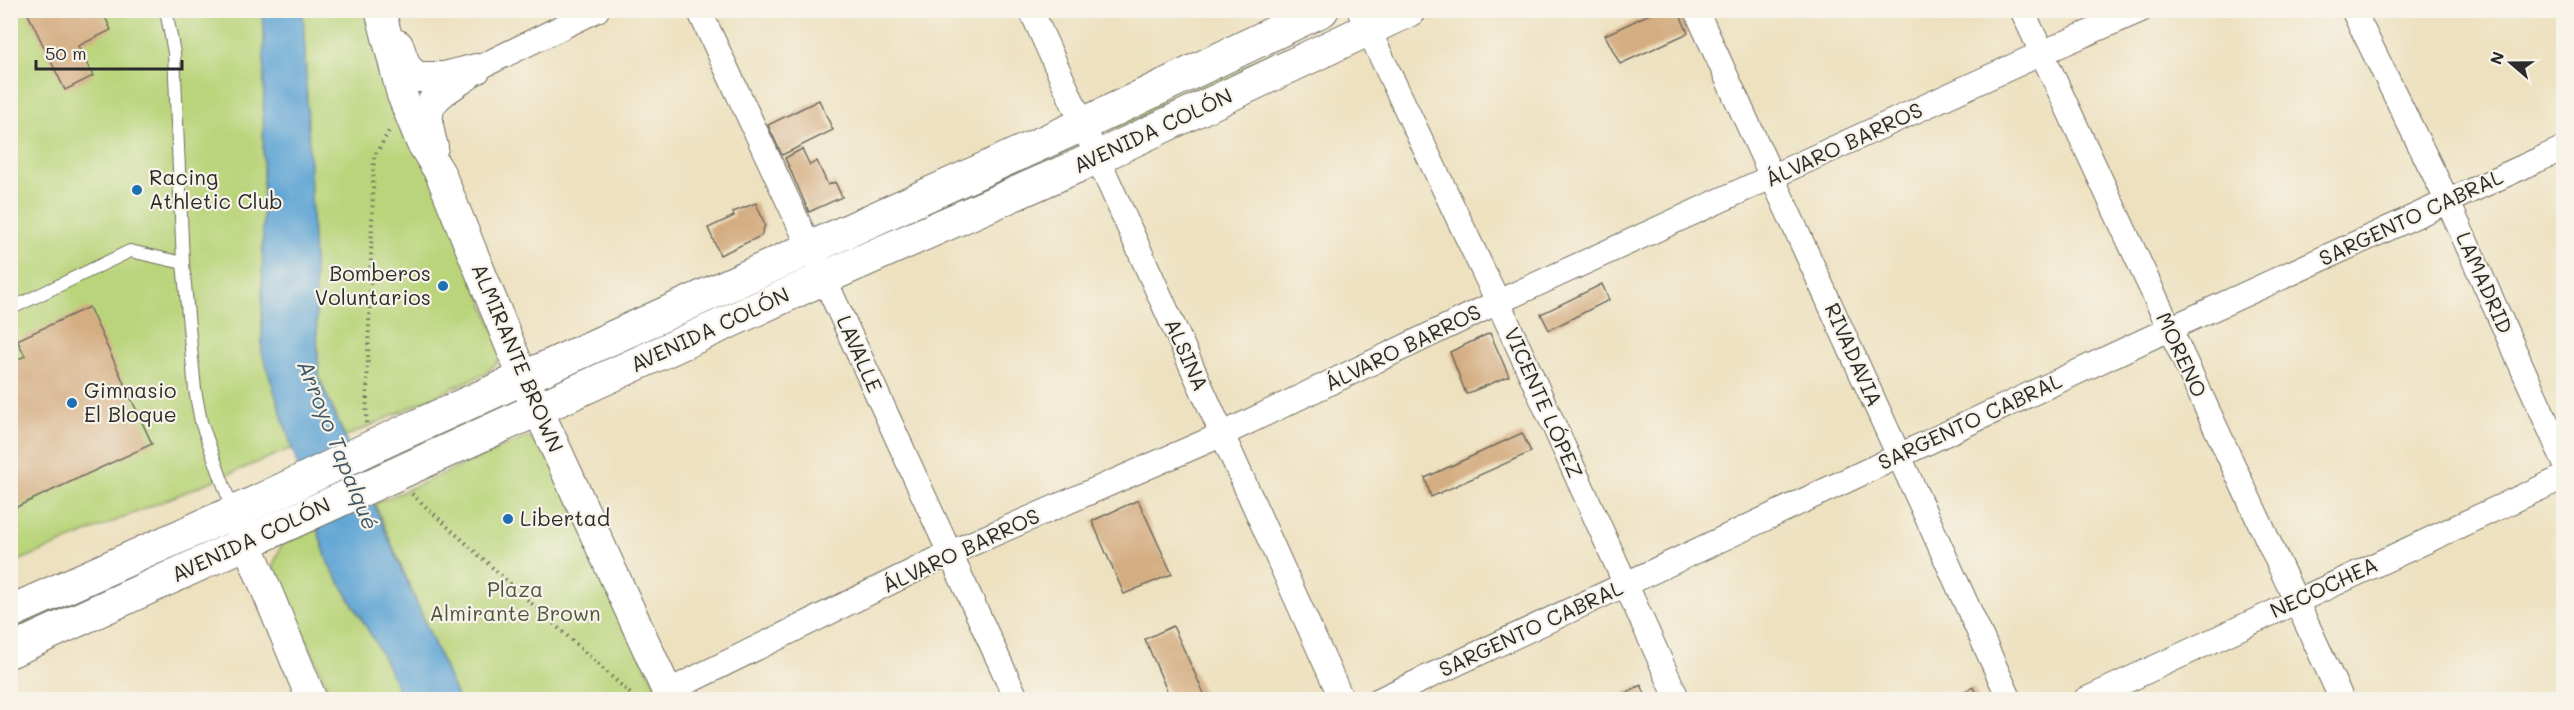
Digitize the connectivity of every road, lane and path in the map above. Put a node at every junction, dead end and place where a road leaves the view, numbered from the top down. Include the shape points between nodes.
1 (166, 10) edge
2 (381, 10) edge
3 (597, 10) edge
4 (699, 10) edge
5 (1031, 10) edge
6 (1322, 10) edge
7 (1409, 10) edge
8 (1696, 10) edge
9 (2022, 10) edge
10 (2141, 10) edge
11 (2353, 10) edge
12 (1363, 20) edge
13 (2042, 53) junction
14 (476, 69) junction
15 (394, 122) dead end
16 (1084, 124) junction
17 (2564, 148) edge
18 (1098, 157) junction
19 (440, 173) junction
20 (1773, 177) junction
21 (2448, 202) junction
22 (809, 247) junction
23 (183, 263) junction
24 (824, 278) junction
25 (1498, 302) junction
26 (10, 309) edge
27 (2169, 329) junction
28 (524, 377) junction
29 (538, 410) junction
30 (385, 429) junction
31 (1221, 435) junction
32 (1899, 456) junction
33 (2564, 461) edge
34 (2564, 477) edge
35 (407, 479) junction
36 (233, 512) junction
37 (262, 523) junction
38 (950, 553) junction
39 (1624, 585) junction
40 (2296, 600) junction
41 (10, 612) edge
42 (10, 651) edge
43 (669, 696) edge
44 (635, 698) dead end
45 (312, 699) edge
46 (1017, 699) edge
47 (1342, 699) edge
48 (1379, 699) edge
49 (1677, 699) edge
50 (2010, 699) edge
51 (2085, 699) edge
52 (2342, 699) edge

1 - 23 lane via 174,53
2 - 14 street via 406,67 417,77 444,77
2 - 19 street, ALMIRANTE BROWN via 402,95 421,142
3 - 14 street
4 - 22 street, LAVALLE
5 - 16 street, ALSINA
6 - 16 main road, AVENIDA COLÓN
7 - 12 main road, AVENIDA COLÓN
8 - 20 street, RIVADAVIA
9 - 13 street, MORENO
10 - 13 street, ÁLVARO BARROS
11 - 21 street, LAMADRID
12 - 18 main road, AVENIDA COLÓN
12 - 25 street, VICENTE LÓPEZ
13 - 20 street, ÁLVARO BARROS
13 - 27 street, MORENO
14 - 19 street via 437,95 429,107 426,123
15 - 30 path via 374,157 366,427
16 - 18 street, ALSINA
16 - 22 main road, AVENIDA COLÓN
17 - 21 street, SARGENTO CABRAL
18 - 24 main road, AVENIDA COLÓN
18 - 31 street, ALSINA
19 - 28 street, ALMIRANTE BROWN
20 - 25 street, ÁLVARO BARROS
20 - 32 street, RIVADAVIA
21 - 27 street, SARGENTO CABRAL
21 - 33 street, LAMADRID
22 - 24 street, LAVALLE
22 - 28 main road, AVENIDA COLÓN
23 - 26 lane via 130,251
23 - 36 lane via 201,422
24 - 29 main road, AVENIDA COLÓN
24 - 38 street, LAVALLE
25 - 31 street, ÁLVARO BARROS
25 - 39 street, VICENTE LÓPEZ
27 - 32 street, SARGENTO CABRAL
27 - 40 street, MORENO
28 - 29 street, ALMIRANTE BROWN
28 - 30 main road, AVENIDA COLÓN
29 - 35 main road, AVENIDA COLÓN
29 - 43 street, ALMIRANTE BROWN
30 - 37 main road, AVENIDA COLÓN
31 - 38 street, ÁLVARO BARROS
31 - 47 street, ALSINA
32 - 39 street, SARGENTO CABRAL
32 - 50 street, RIVADAVIA
34 - 40 street, NECOCHEA
35 - 37 main road, AVENIDA COLÓN
35 - 44 path
36 - 37 main road, AVENIDA COLÓN
36 - 41 main road, AVENIDA COLÓN
37 - 42 main road, AVENIDA COLÓN
37 - 45 street
38 - 43 street, ÁLVARO BARROS
38 - 46 street, LAVALLE
39 - 48 street, SARGENTO CABRAL
39 - 49 street, VICENTE LÓPEZ
40 - 51 street, NECOCHEA
40 - 52 street, MORENO

